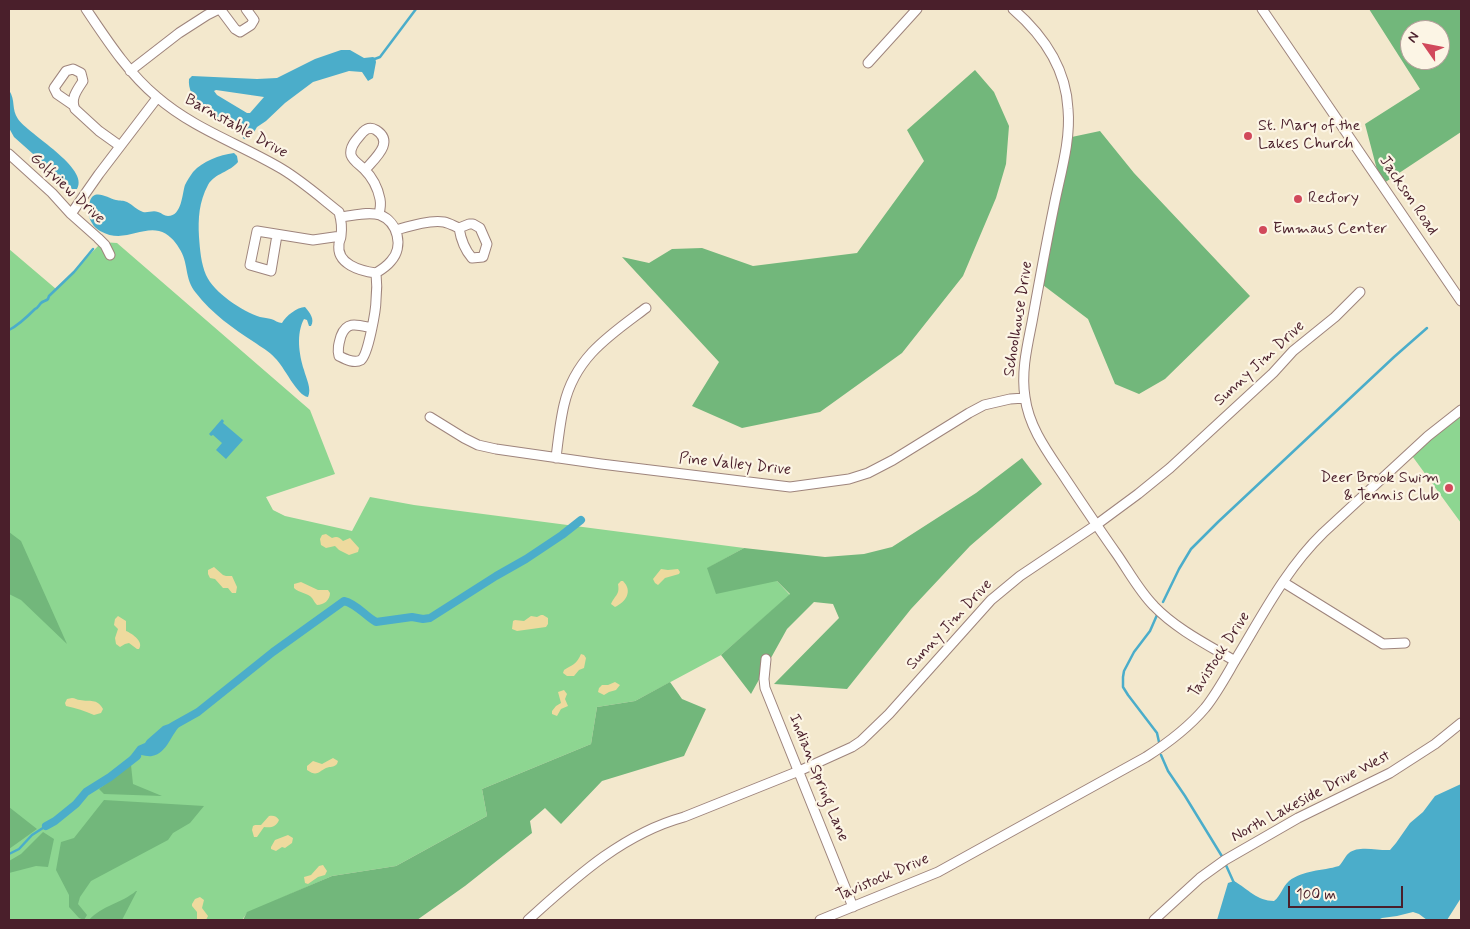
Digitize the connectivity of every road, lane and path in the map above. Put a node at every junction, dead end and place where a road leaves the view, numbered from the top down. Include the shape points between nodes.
1 (86, 9) edge
2 (220, 9) edge
3 (246, 9) edge
4 (917, 9) edge
5 (1013, 9) edge
6 (1262, 9) edge
7 (868, 63) dead end
8 (130, 70) junction
9 (157, 98) junction
10 (73, 106) dead end
11 (120, 146) junction
12 (9, 154) edge
13 (365, 170) junction
14 (71, 214) junction
15 (379, 214) junction
16 (340, 217) junction
17 (459, 228) dead end
18 (396, 230) junction
19 (277, 235) junction
20 (341, 236) junction
21 (110, 255) dead end
22 (376, 273) junction
23 (1360, 292) dead end
24 (1461, 301) edge
25 (646, 308) dead end
26 (372, 328) junction
27 (1025, 398) junction
28 (1461, 410) edge
29 (430, 417) dead end
30 (556, 458) junction
31 (1096, 525) junction
32 (1283, 582) junction
33 (1405, 643) dead end
34 (766, 659) dead end
35 (1235, 661) junction
36 (1461, 723) edge
37 (799, 771) junction
38 (853, 907) junction
39 (528, 920) edge
40 (820, 920) edge
41 (1154, 920) edge

1 - 8 street, Barnstable Drive
2 - 3 street via 240,32 254,20
2 - 8 street via 179,33
4 - 7 street
5 - 27 street, Schoolhouse Drive via 1049,49 1062,79 1068,110 1065,152 1026,356
6 - 24 street, Jackson Road
8 - 9 street, Barnstable Drive
9 - 11 street
9 - 16 street, Barnstable Drive via 186,119 291,174 339,212
10 - 11 street
11 - 14 street
12 - 14 street, Golfview Drive
13 - 13 street via 353,159 351,147 370,128 384,136 385,141
13 - 15 street via 380,198
14 - 21 street, Golfview Drive via 105,245
15 - 16 street
15 - 18 street
16 - 20 street
17 - 18 street via 438,222
18 - 22 street via 397,251 392,261
19 - 19 street via 271,270 250,265 257,231
19 - 20 street via 313,240
20 - 22 street via 339,251 342,257 359,270
22 - 26 street
23 - 31 street, Sunny Jim Drive via 1170,468
25 - 30 street via 599,344 578,370 564,406
26 - 26 street via 349,325 338,350 339,356 353,362 363,358
27 - 30 street, Pine Valley Drive via 984,405 868,473 809,485 779,486
27 - 31 street, Schoolhouse Drive via 1038,437
28 - 32 street, Tavistock Drive via 1428,436 1323,533 1298,559
29 - 30 street, Pine Valley Drive via 451,431 496,450
31 - 35 street, Schoolhouse Drive via 1153,606 1193,636
31 - 37 street, Sunny Jim Drive via 1020,576 991,600 861,741
32 - 33 street via 1383,644
32 - 35 street, Tavistock Drive
34 - 37 street, Indian Spring Lane via 766,688
35 - 38 street, Tavistock Drive via 1204,710 1178,735 1146,757 949,866
36 - 41 street, North Lakeside Drive West via 1436,744 1390,773 1298,818 1225,860
37 - 38 street, Indian Spring Lane
37 - 39 street, Sunny Jim Drive via 640,834 588,868
38 - 40 street, Tavistock Drive

